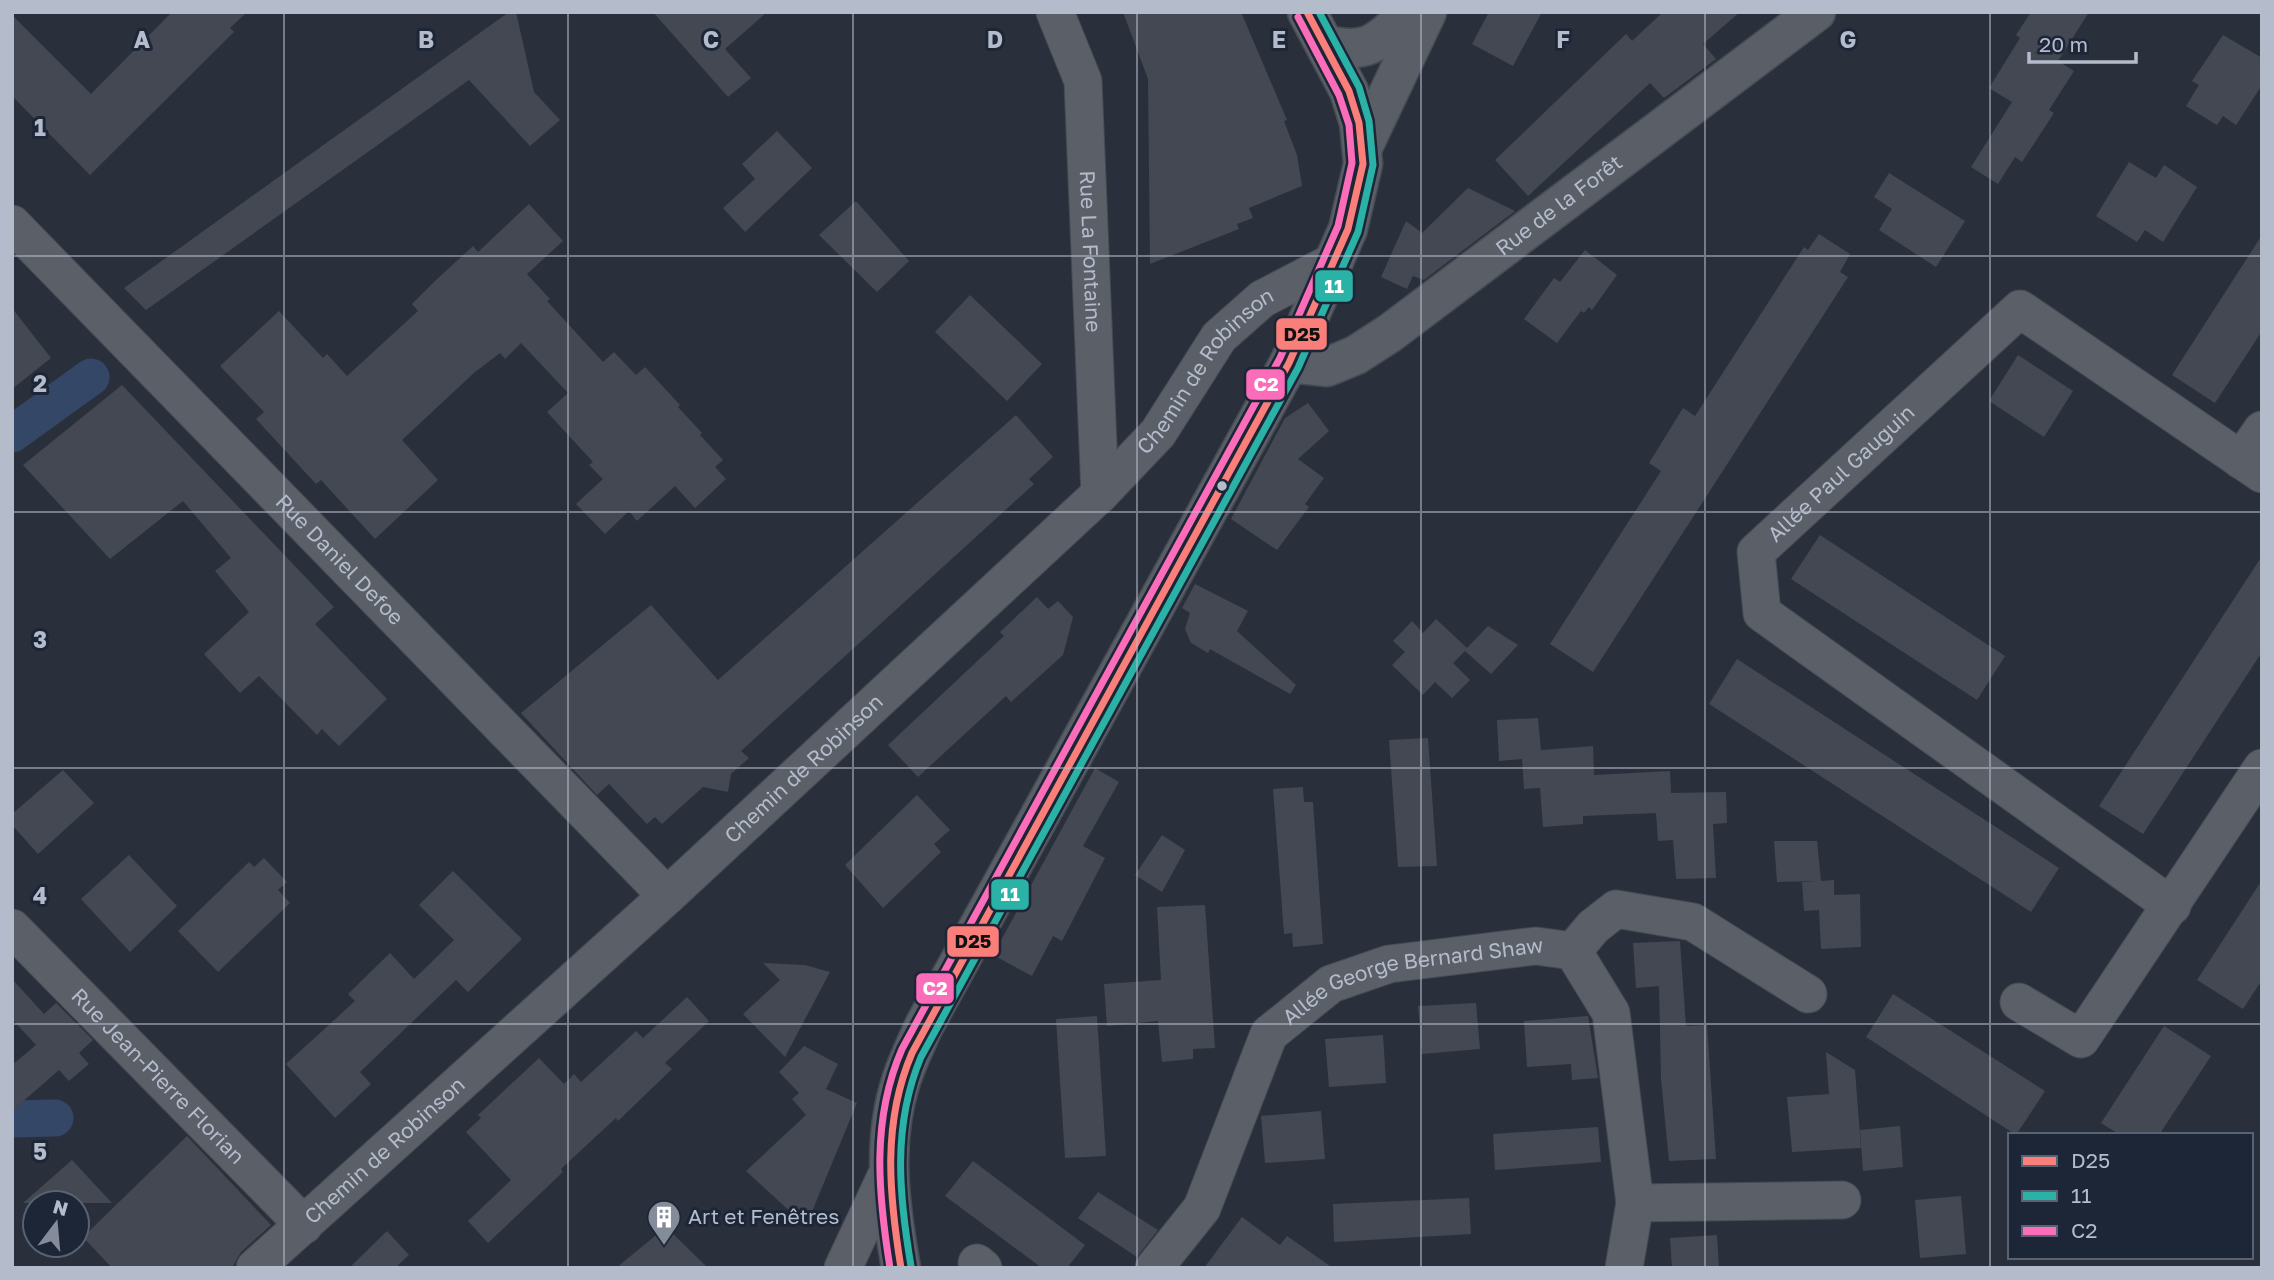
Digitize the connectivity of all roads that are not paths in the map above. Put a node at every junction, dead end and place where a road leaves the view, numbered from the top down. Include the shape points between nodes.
1 (1055, 12) edge
2 (1410, 12) edge
3 (1427, 12) edge
4 (1815, 12) edge
5 (1316, 28) edge
6 (1362, 149) junction
7 (12, 224) edge
8 (1335, 261) junction
9 (1289, 363) junction
10 (2262, 430) edge
11 (2251, 467) edge
12 (1100, 495) junction
13 (2262, 768) edge
14 (667, 897) junction
15 (2172, 905) junction
16 (12, 928) edge
17 (1573, 951) junction
18 (1808, 993) dead end
19 (2019, 1002) dead end
20 (888, 1172) junction
21 (1842, 1200) dead end
22 (1635, 1203) junction
23 (304, 1225) junction
24 (255, 1268) edge
25 (843, 1268) edge
26 (901, 1268) edge
27 (1154, 1268) edge
28 (1624, 1268) edge

1 - 12 street, Rue La Fontaine via 1083,80
2 - 5 main road via 1370,48 1347,50
3 - 6 main road
4 - 9 main road, Rue de la Forêt via 1390,333 1327,367
5 - 6 main road via 1352,102
6 - 8 main road via 1359,191
7 - 14 street, Rue Daniel Defoe
8 - 9 main road
8 - 12 street, Chemin de Robinson via 1262,299 1219,337 1158,433
9 - 20 main road via 924,1026 901,1081
10 - 11 street, Allée Paul Gauguin
11 - 15 street, Allée Paul Gauguin via 2020,309 1756,552 1762,612
12 - 14 street, Chemin de Robinson
13 - 15 street
14 - 23 street, Chemin de Robinson
15 - 19 street via 2081,1039
16 - 23 street, Rue Jean-Pierre Florian
17 - 18 street, Allée George Bernard Shaw via 1616,909 1693,922
17 - 22 street, Allée George Bernard Shaw via 1611,1013
17 - 27 street, Allée George Bernard Shaw via 1536,946 1389,964 1331,984 1269,1034 1202,1208
20 - 25 street
20 - 26 main road
21 - 22 street
22 - 28 street, Allée George Bernard Shaw
23 - 24 street, Chemin de Robinson

